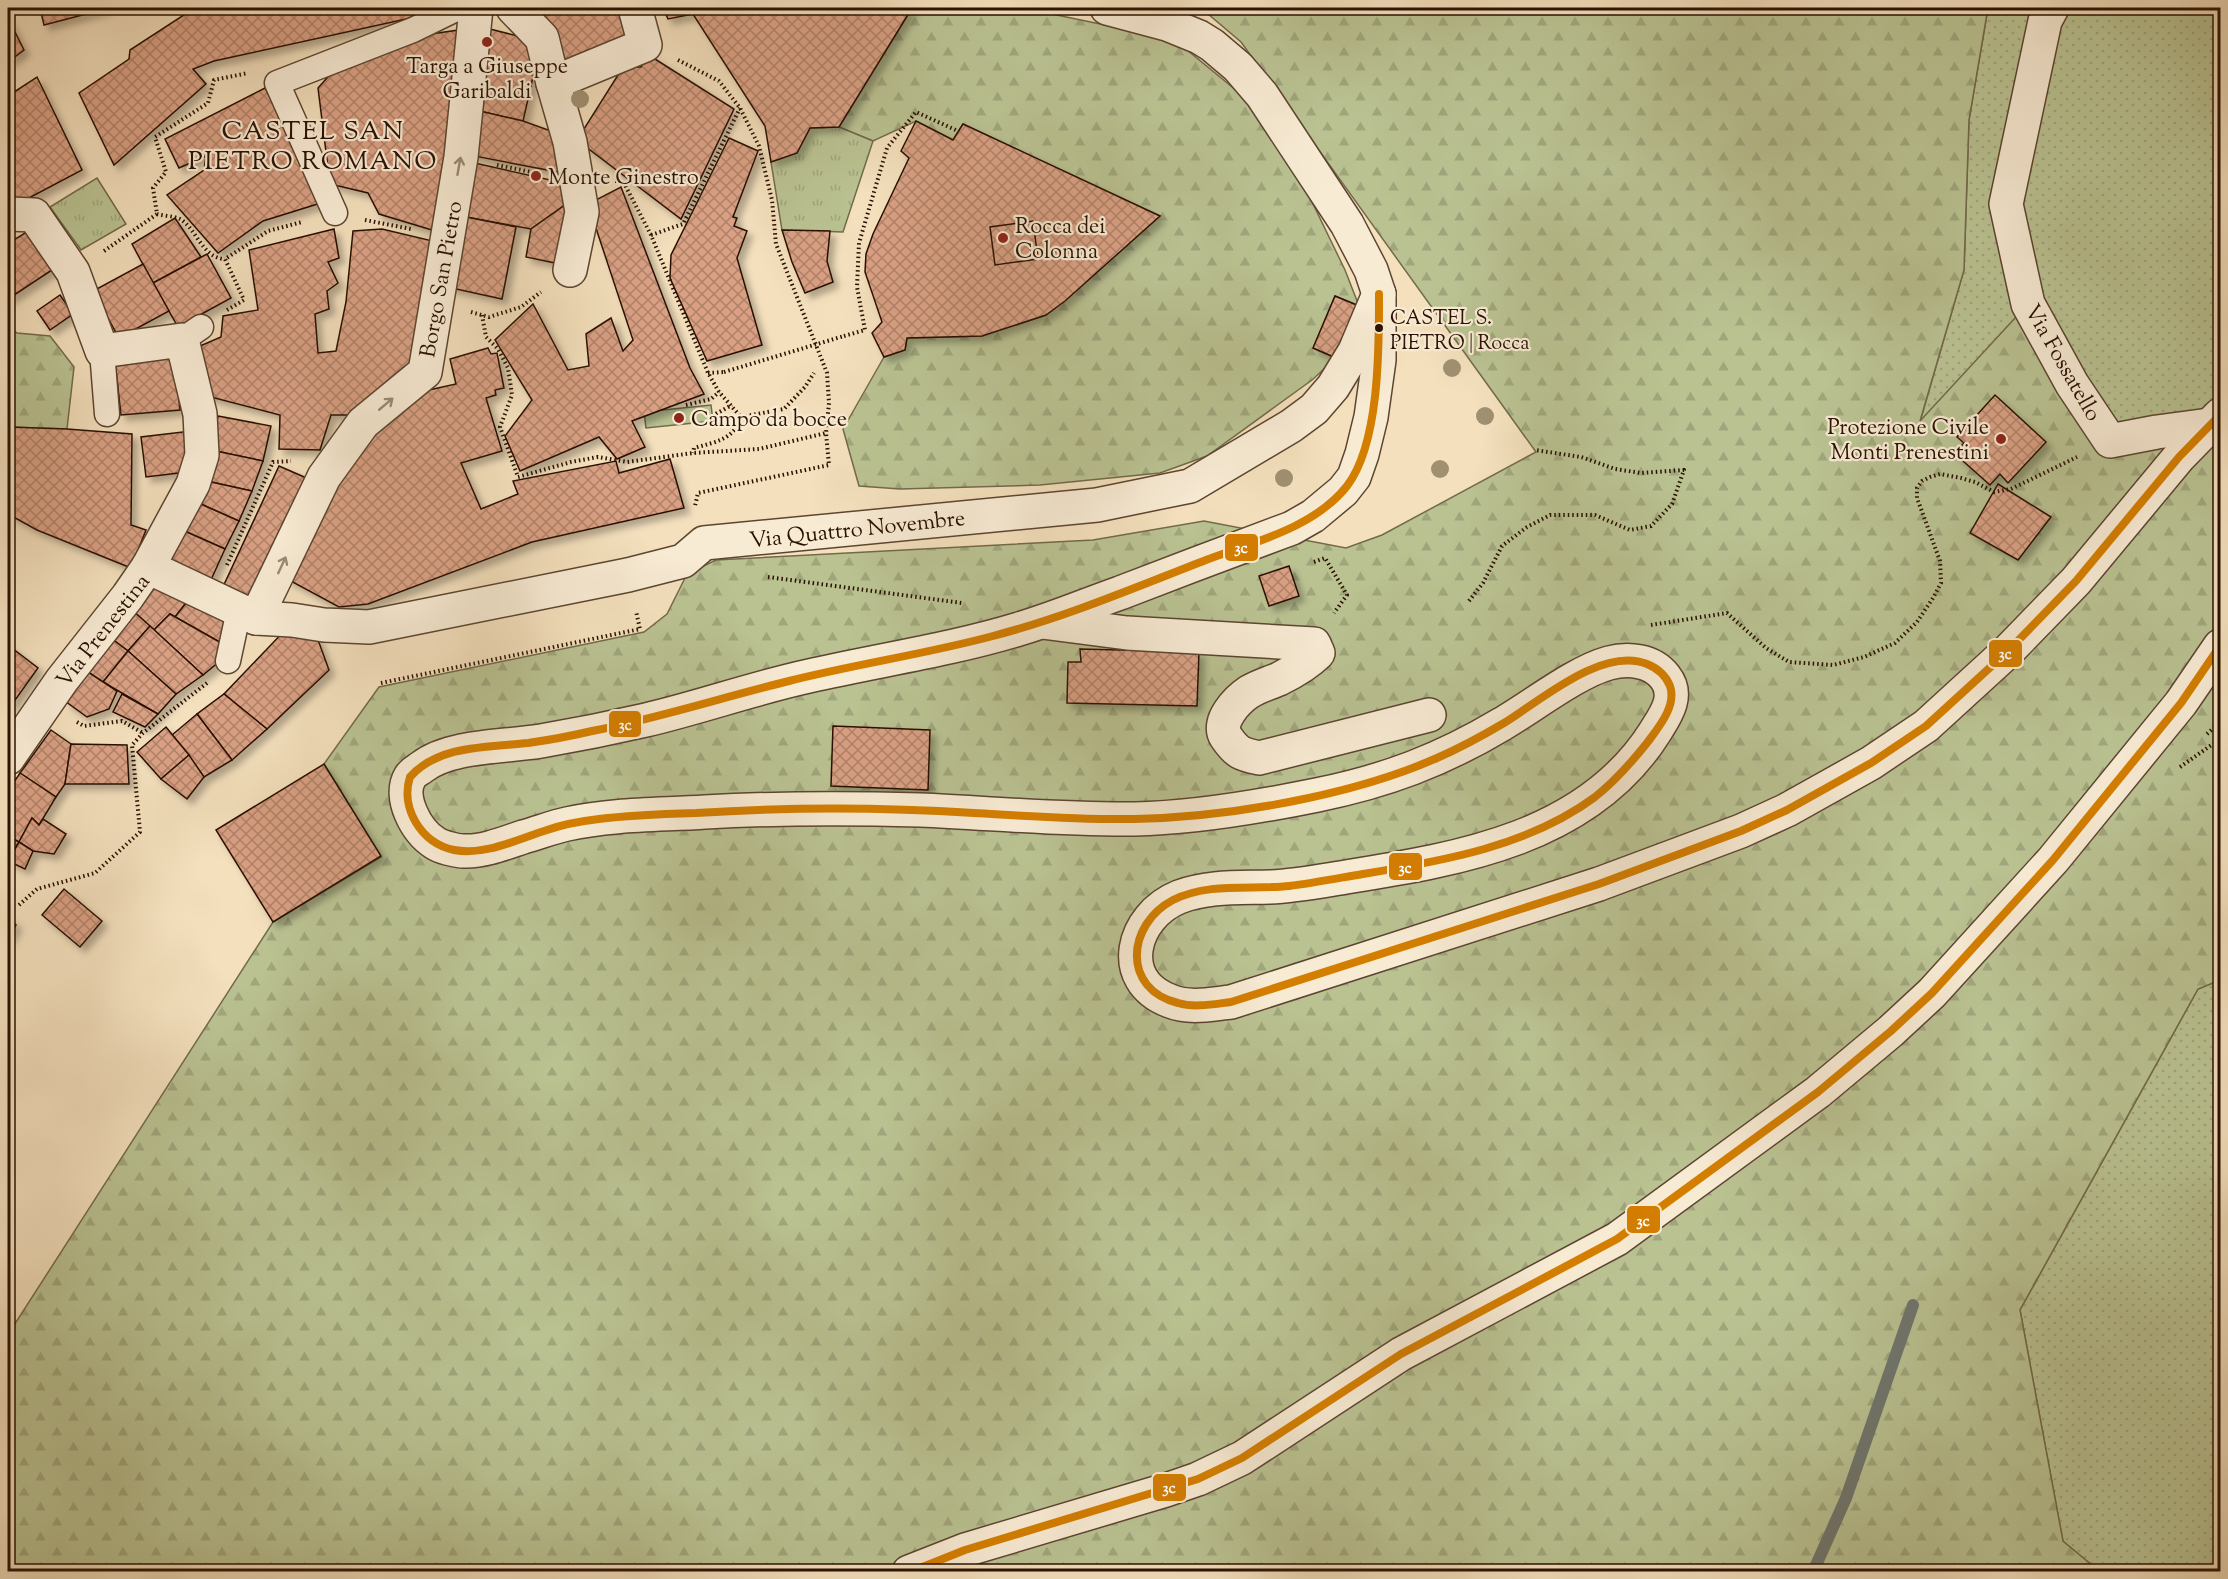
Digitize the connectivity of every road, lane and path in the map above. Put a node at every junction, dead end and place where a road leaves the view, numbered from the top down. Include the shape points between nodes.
1 (513, 8) edge
2 (635, 8) edge
3 (1107, 8) edge
4 (2052, 8) edge
5 (470, 15) edge
6 (645, 45) junction
7 (277, 83) junction
8 (553, 83) junction
9 (740, 108) junction
10 (958, 131) dead end
11 (461, 157) junction
12 (579, 182) junction
13 (335, 213) junction
14 (8, 214) edge
15 (157, 214) junction
16 (651, 235) junction
17 (447, 237) junction
18 (225, 259) junction
19 (570, 270) dead end
20 (73, 272) junction
21 (1379, 294) junction
22 (436, 302) junction
23 (521, 307) dead end
24 (482, 315) junction
25 (192, 333) junction
26 (102, 351) junction
27 (814, 373) dead end
28 (708, 374) junction
29 (719, 392) junction
30 (686, 405) dead end
31 (732, 405) junction
32 (107, 414) dead end
33 (712, 416) dead end
34 (741, 417) junction
35 (2215, 420) edge
36 (826, 433) junction
37 (2110, 441) junction
38 (1535, 450) dead end
39 (693, 453) junction
40 (273, 462) dead end
41 (683, 561) junction
42 (1311, 563) dead end
43 (147, 567) junction
44 (628, 575) junction
45 (762, 576) dead end
46 (1469, 601) dead end
47 (972, 604) dead end
48 (236, 609) junction
49 (1727, 613) dead end
50 (1042, 622) junction
51 (1314, 644) junction
52 (2220, 646) edge
53 (228, 661) dead end
54 (211, 681) dead end
55 (381, 683) dead end
56 (44, 706) junction
57 (1429, 715) dead end
58 (143, 733) junction
59 (8, 758) edge
60 (19, 905) dead end
61 (916, 1569) edge

1 - 8 street via 542,38
2 - 6 street
3 - 21 street via 1167,24 1199,38 1238,67 1262,95 1347,224
4 - 37 street, Via Fossatello via 2045,21 2006,204 2028,304 2072,384
5 - 7 lane via 413,30
5 - 11 street, Borgo San Pietro
6 - 8 street
6 - 9 path via 719,81
7 - 13 lane
7 - 15 path via 260,70 214,80 207,103 155,137 166,172 153,188
8 - 12 street
9 - 16 path via 683,224
9 - 36 path via 759,146 772,200 776,244 827,373
10 - 28 path, bridge via 916,111 887,148 859,243 857,287 866,330
11 - 12 path
17 -> 11 street, Borgo San Pietro
12 - 16 path via 623,181
12 - 19 street via 582,212
13 - 17 path
13 - 18 path via 268,231
14 - 20 street via 34,215
15 - 18 path via 180,220 205,248
15 - 20 path
16 - 28 path
17 - 22 street, Borgo San Pietro
18 - 25 path via 244,300
20 - 26 street
21 - 41 street, Via Quattro Novembre via 1355,351 1314,409 1190,486 1097,505 704,543
21 - 50 street via 1378,360 1371,417 1354,477 1343,491 1292,528
22 - 24 path
48 -> 22 street, Borgo San Pietro via 363,423 424,372
23 - 24 path via 489,317
24 - 39 path via 486,337 508,368 512,395 500,427 518,477 598,457 627,462
25 - 26 street
25 - 43 street via 202,455 193,484
26 - 32 lane
27 - 34 path via 784,409
28 - 29 path
29 - 30 path via 711,399
29 - 31 path
31 - 33 path
31 - 34 path
34 - 39 path via 724,440 694,448
35 - 37 street, Via Fossatello
35 - 50 street via 2159,480 2076,581 2007,652 1926,726 1871,763 1741,831 1599,884 1231,1002 1200,1005 1170,1001 1147,985 1137,971 1136,953 1145,926 1156,910 1203,890 1306,883 1443,860 1512,841 1597,797 1623,775 1661,723 1671,702 1666,678 1656,669 1635,661 1604,664 1446,755 1402,773 1353,788 1216,812 1090,818 759,809 567,824 461,851 437,845 418,827 405,800 410,777 430,760 650,719 810,675 948,648
36 - 39 path via 759,449
36 - 41 path via 829,465 698,493
37 - 49 path via 2011,489 1994,492 1975,482 1940,474 1922,481 1917,498 1940,561 1941,583 1917,622 1895,643 1864,657 1833,664 1789,662 1766,648
38 - 46 path via 1641,473 1684,470 1672,504 1651,526 1630,530 1595,515 1550,514 1527,527 1502,546
40 - 48 path
41 - 44 street, Via Quattro Novembre
42 - 51 path via 1325,558 1347,595
43 - 48 street, Via Prenestina
43 - 56 street, Via Prenestina
44 - 48 street, Via Quattro Novembre via 369,627 324,625
44 - 55 path via 640,629
45 - 47 path
48 - 53 lane
50 - 51 street via 1127,633
51 - 57 street via 1318,653 1309,662 1249,692 1223,721 1224,734 1239,753 1259,758
52 - 61 street via 2181,703 2068,842 1932,993 1818,1092 1617,1239 1401,1354 1242,1458 1198,1479 965,1550
54 - 58 path
56 - 58 path via 84,726 122,722
56 - 59 street, Via Prenestina
58 - 60 path via 132,745 140,832 95,873 37,889

